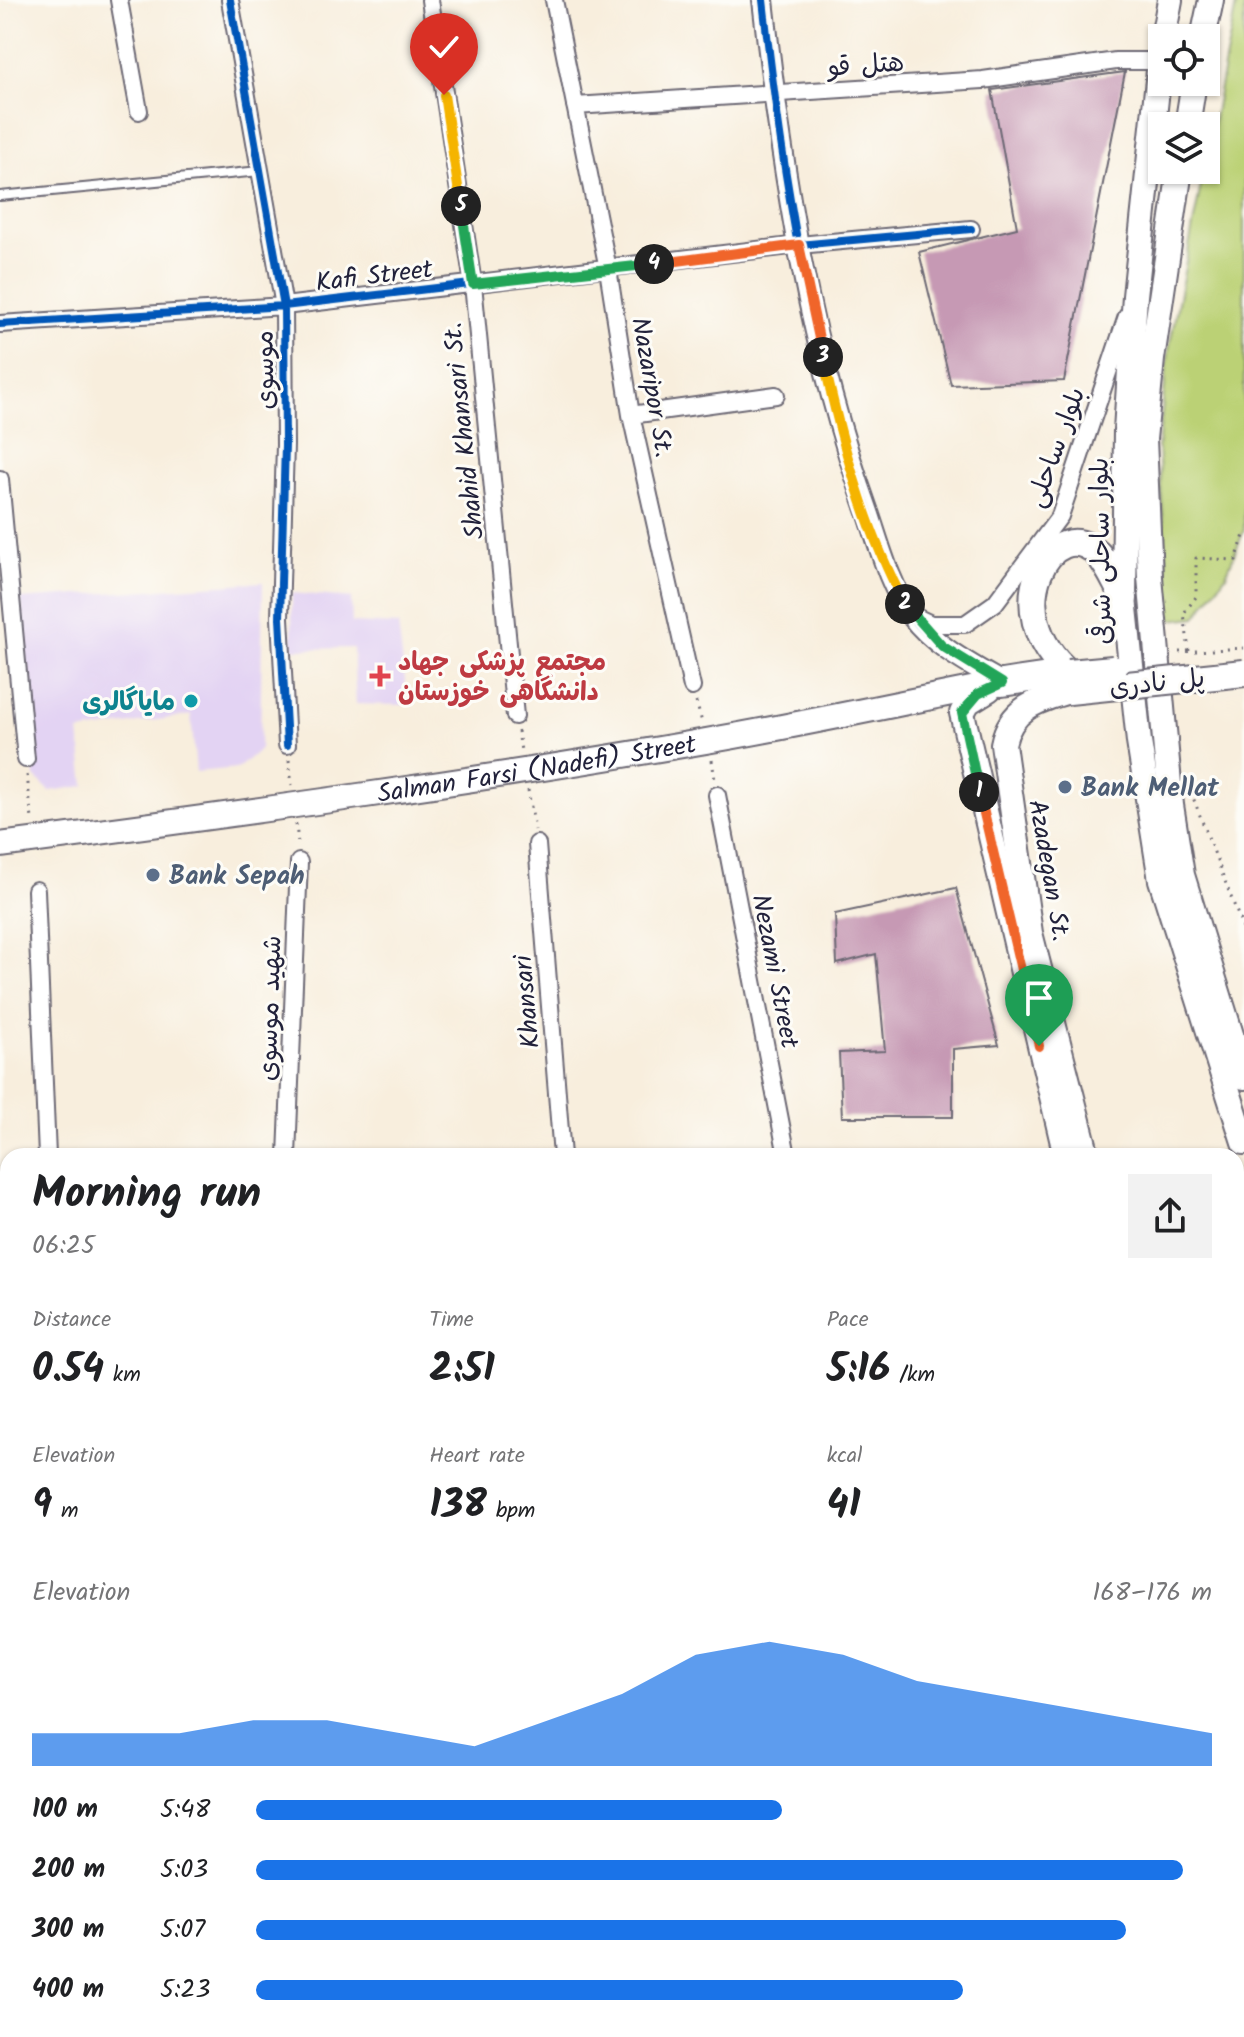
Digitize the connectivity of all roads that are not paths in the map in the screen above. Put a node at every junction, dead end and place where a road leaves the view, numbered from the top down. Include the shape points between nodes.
1 (119, 0) edge
2 (230, 0) edge
3 (430, 0) edge
4 (554, 0) edge
5 (763, 0) edge
6 (1170, 0) edge
7 (1211, 0) edge
8 (1166, 24) edge
9 (1206, 24) edge
10 (1148, 54) edge
11 (774, 94) junction
12 (1156, 96) edge
13 (575, 106) junction
14 (139, 111) dead end
15 (260, 171) junction
16 (1178, 184) edge
17 (0, 196) edge
18 (971, 229) dead end
19 (799, 245) junction
20 (608, 269) junction
21 (473, 284) junction
22 (1135, 296) junction
23 (284, 306) junction
24 (0, 324) edge
25 (776, 395) dead end
26 (631, 415) junction
27 (0, 479) edge
28 (1124, 598) junction
29 (910, 614) junction
30 (1244, 658) edge
31 (1244, 673) edge
32 (1069, 682) junction
33 (1002, 683) junction
34 (692, 687) dead end
35 (515, 716) dead end
36 (287, 745) dead end
37 (26, 759) dead end
38 (717, 795) dead end
39 (537, 844) dead end
40 (0, 845) edge
41 (299, 862) dead end
42 (36, 890) dead end
43 (1244, 1077) edge
44 (1244, 1142) edge
45 (47, 1148) edge
46 (287, 1148) edge
47 (561, 1148) edge
48 (785, 1148) edge
49 (1064, 1148) edge
50 (1085, 1148) edge

1 - 14 street
2 - 15 street, موسوی
3 - 21 street, Shahid Khansari St.
4 - 13 street, Nazaripor St.
5 - 11 street
6 - 8 main road, بلوار ساحلی شرقی
7 - 9 main road
10 - 11 street, هتل قو via 983,80
11 - 13 street, هتل قو
11 - 19 street
12 - 22 main road, بلوار ساحلی شرقی
13 - 20 street, Nazaripor St.
15 - 17 lane
15 - 23 street, موسوی
16 - 43 main road, بلوار ساحلی شرقی via 1144,439 1150,577 1182,875
18 - 19 street, Kafi Street
19 - 20 street, Kafi Street
19 - 29 street via 857,483 892,581
20 - 21 street, Kafi Street
20 - 26 street, Nazaripor St.
21 - 23 street, Kafi Street
21 - 35 street, Shahid Khansari St.
22 - 28 main road, بلوار ساحلی شرقی via 1126,430
22 - 29 street, بلوار ساحلی via 1060,516 995,603 965,624 931,624
23 - 24 street, Kafi Street
23 - 36 street, موسوی via 280,618
25 - 26 street
26 - 34 street, Nazaripor St.
27 - 37 street
28 - 32 main road via 1097,553 1080,545 1053,551 1042,561 1031,596 1036,630
28 - 44 main road, بلوار ساحلی شرقی via 1161,880
29 - 33 street via 958,659
30 - 32 main road, پل نادری, bridge
31 - 32 main road, پل نادری, bridge
32 - 33 main road, Salman Farsi (Nadefi) Street
32 - 50 main road, Azadegan St. via 1029,704 1007,726 1003,744 1030,933
33 - 40 main road, Salman Farsi (Nadefi) Street via 525,771
33 - 49 main road, Azadegan St. via 978,694 962,713
38 - 48 street, Nezami Street
39 - 47 street, Khansari
41 - 46 street, شهید موسوی
42 - 45 street

